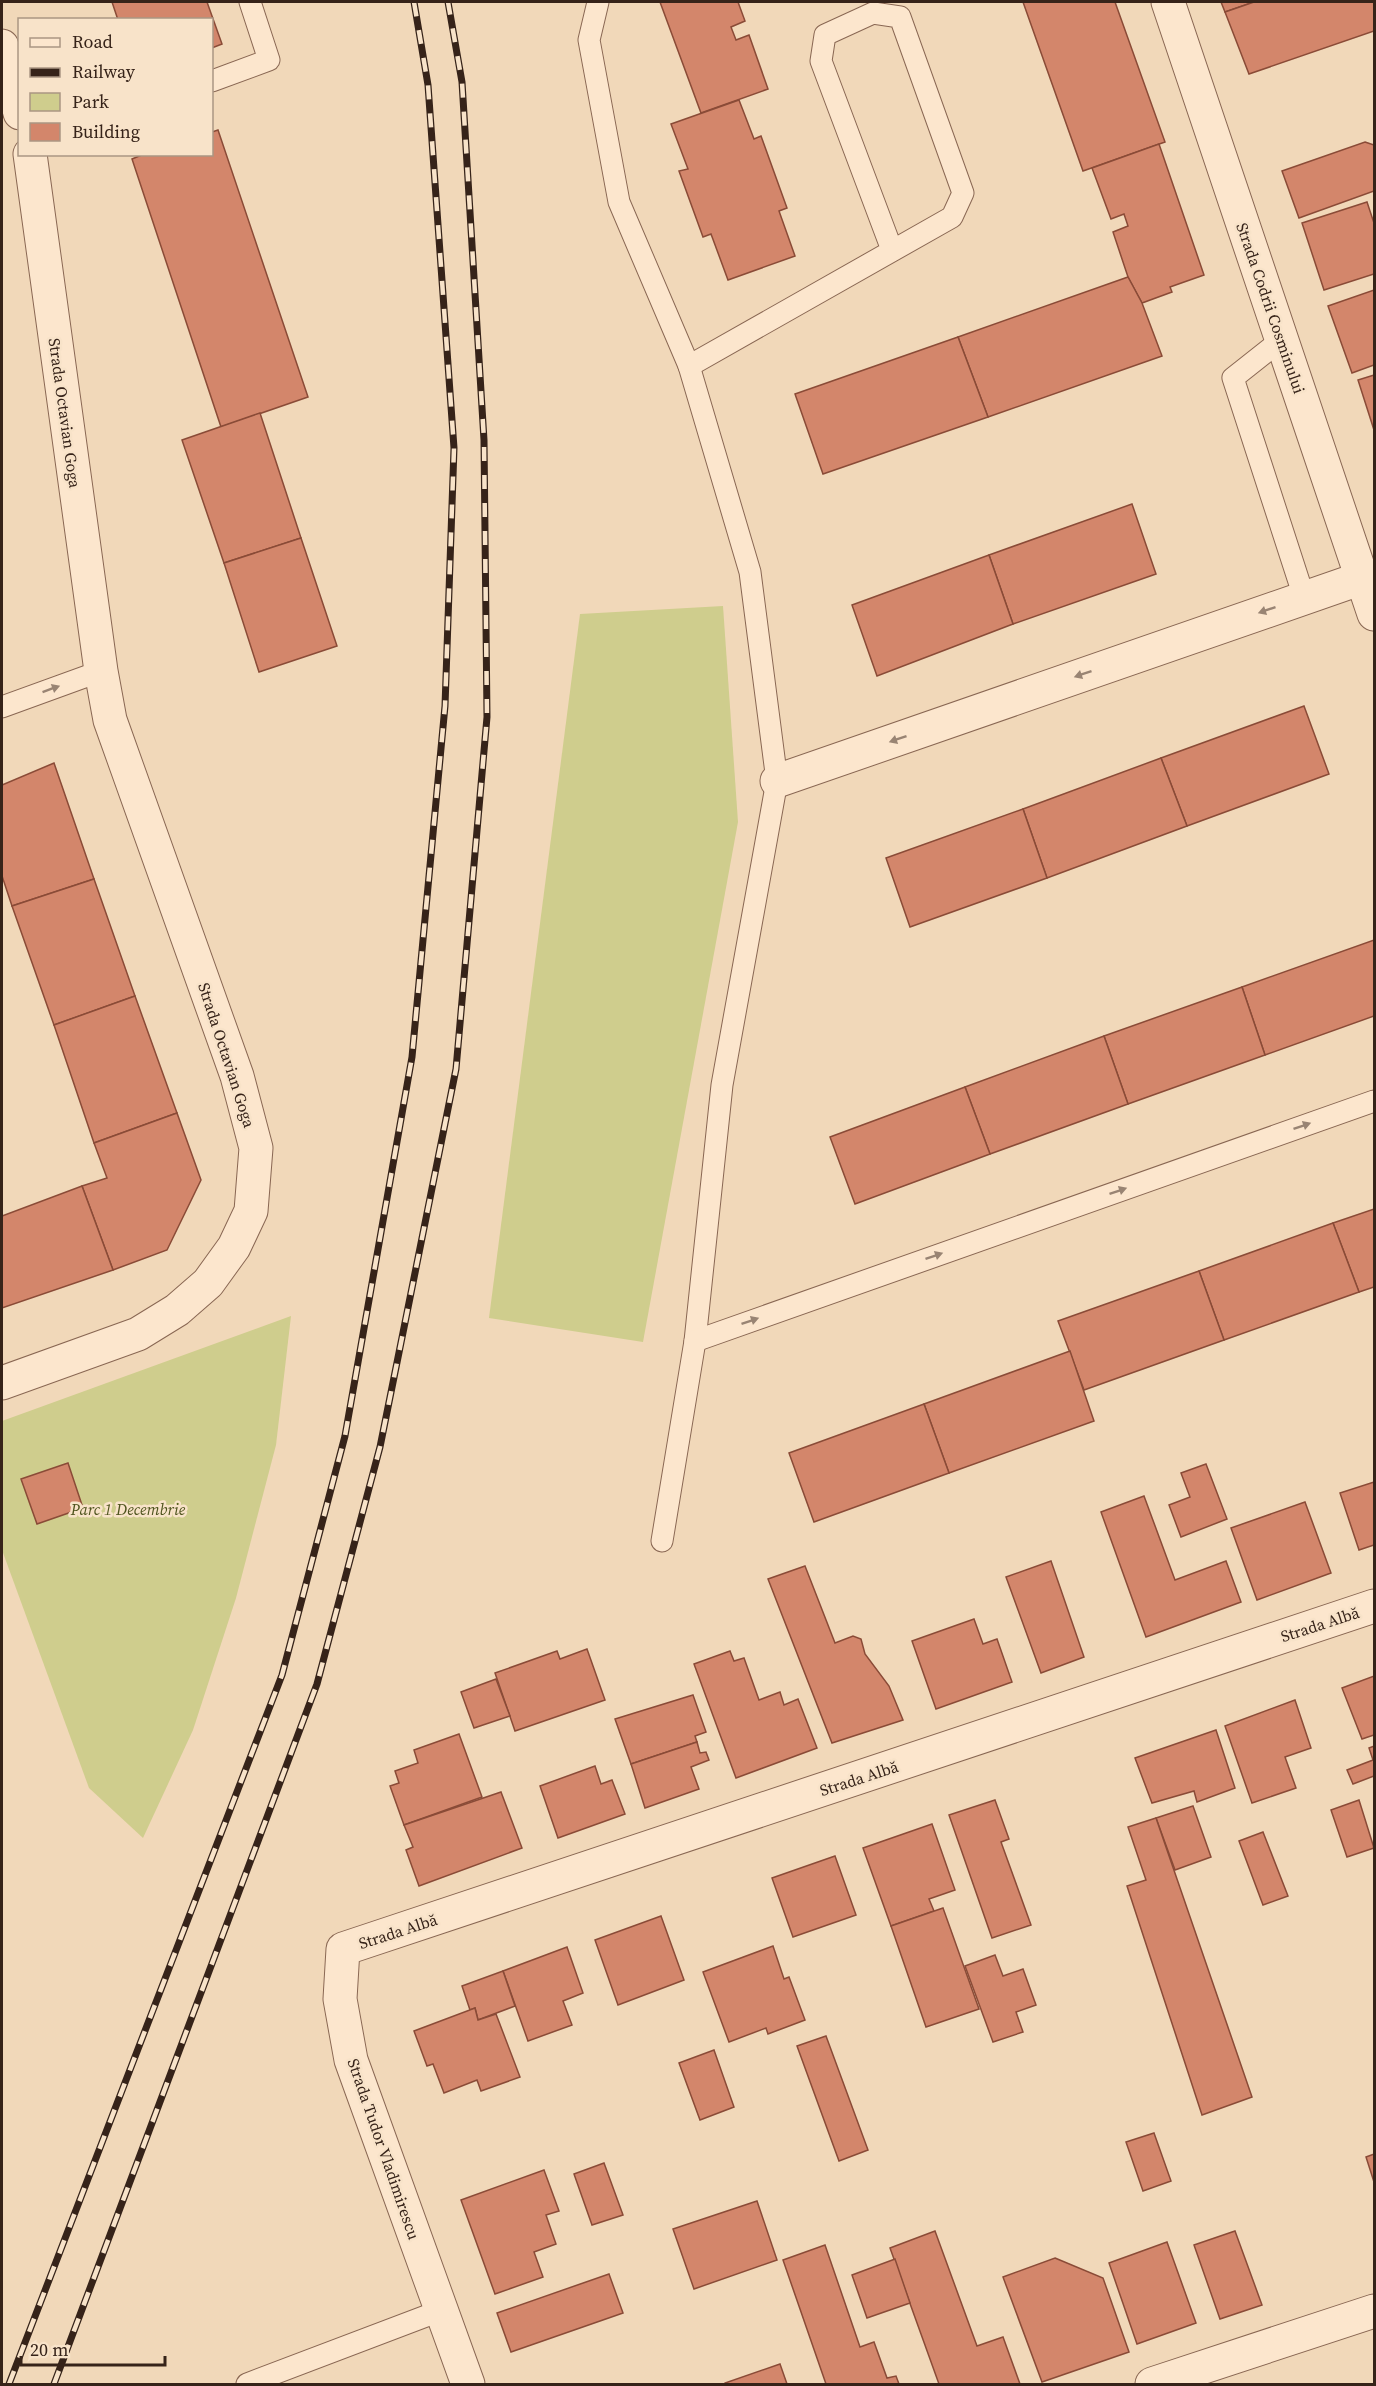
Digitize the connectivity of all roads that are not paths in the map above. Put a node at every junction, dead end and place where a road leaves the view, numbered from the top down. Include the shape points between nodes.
1 (250, 2) edge
2 (598, 2) edge
3 (1168, 2) edge
4 (2, 46) edge
5 (213, 81) edge
6 (18, 106) edge
7 (18, 153) edge
8 (30, 156) edge
9 (2, 158) edge
10 (892, 250) junction
11 (1281, 340) junction
12 (689, 366) junction
13 (1362, 578) junction
14 (1304, 597) junction
15 (1374, 615) edge
16 (101, 671) junction
17 (2, 707) edge
18 (777, 781) junction
19 (1374, 1101) edge
20 (695, 1341) junction
21 (2, 1383) edge
22 (662, 1541) dead end
23 (1374, 1606) edge
24 (343, 1949) joint
25 (442, 2310) junction
26 (1374, 2311) edge
27 (247, 2385) edge
28 (468, 2385) edge
29 (1152, 2385) edge

1 - 5 lane via 269,60
2 - 12 lane via 589,40 619,202
3 - 11 street, Strada Codrii Cosminului
4 - 6 street
7 - 9 street
8 - 16 street, Strada Octavian Goga
10 - 10 lane via 952,217 963,193 900,17 873,13 825,36 821,61
10 - 12 lane
11 - 13 street, Strada Codrii Cosminului
11 - 14 lane via 1233,378
12 - 18 lane via 750,572
13 - 14 street
13 - 15 street, Strada Codrii Cosminului
14 -> 18 street
17 -> 16 lane
16 - 21 street, Strada Octavian Goga via 110,720 237,1076 255,1148 251,1211 234,1248 208,1283 177,1310 138,1334
18 - 20 lane via 722,1085
20 -> 19 lane
20 - 22 lane
23 - 24 street, Strada Albă
24 - 25 street, Strada Tudor Vladimirescu via 340,1999 351,2060
25 - 27 lane
25 - 28 street, Strada Tudor Vladimirescu
26 - 29 street

